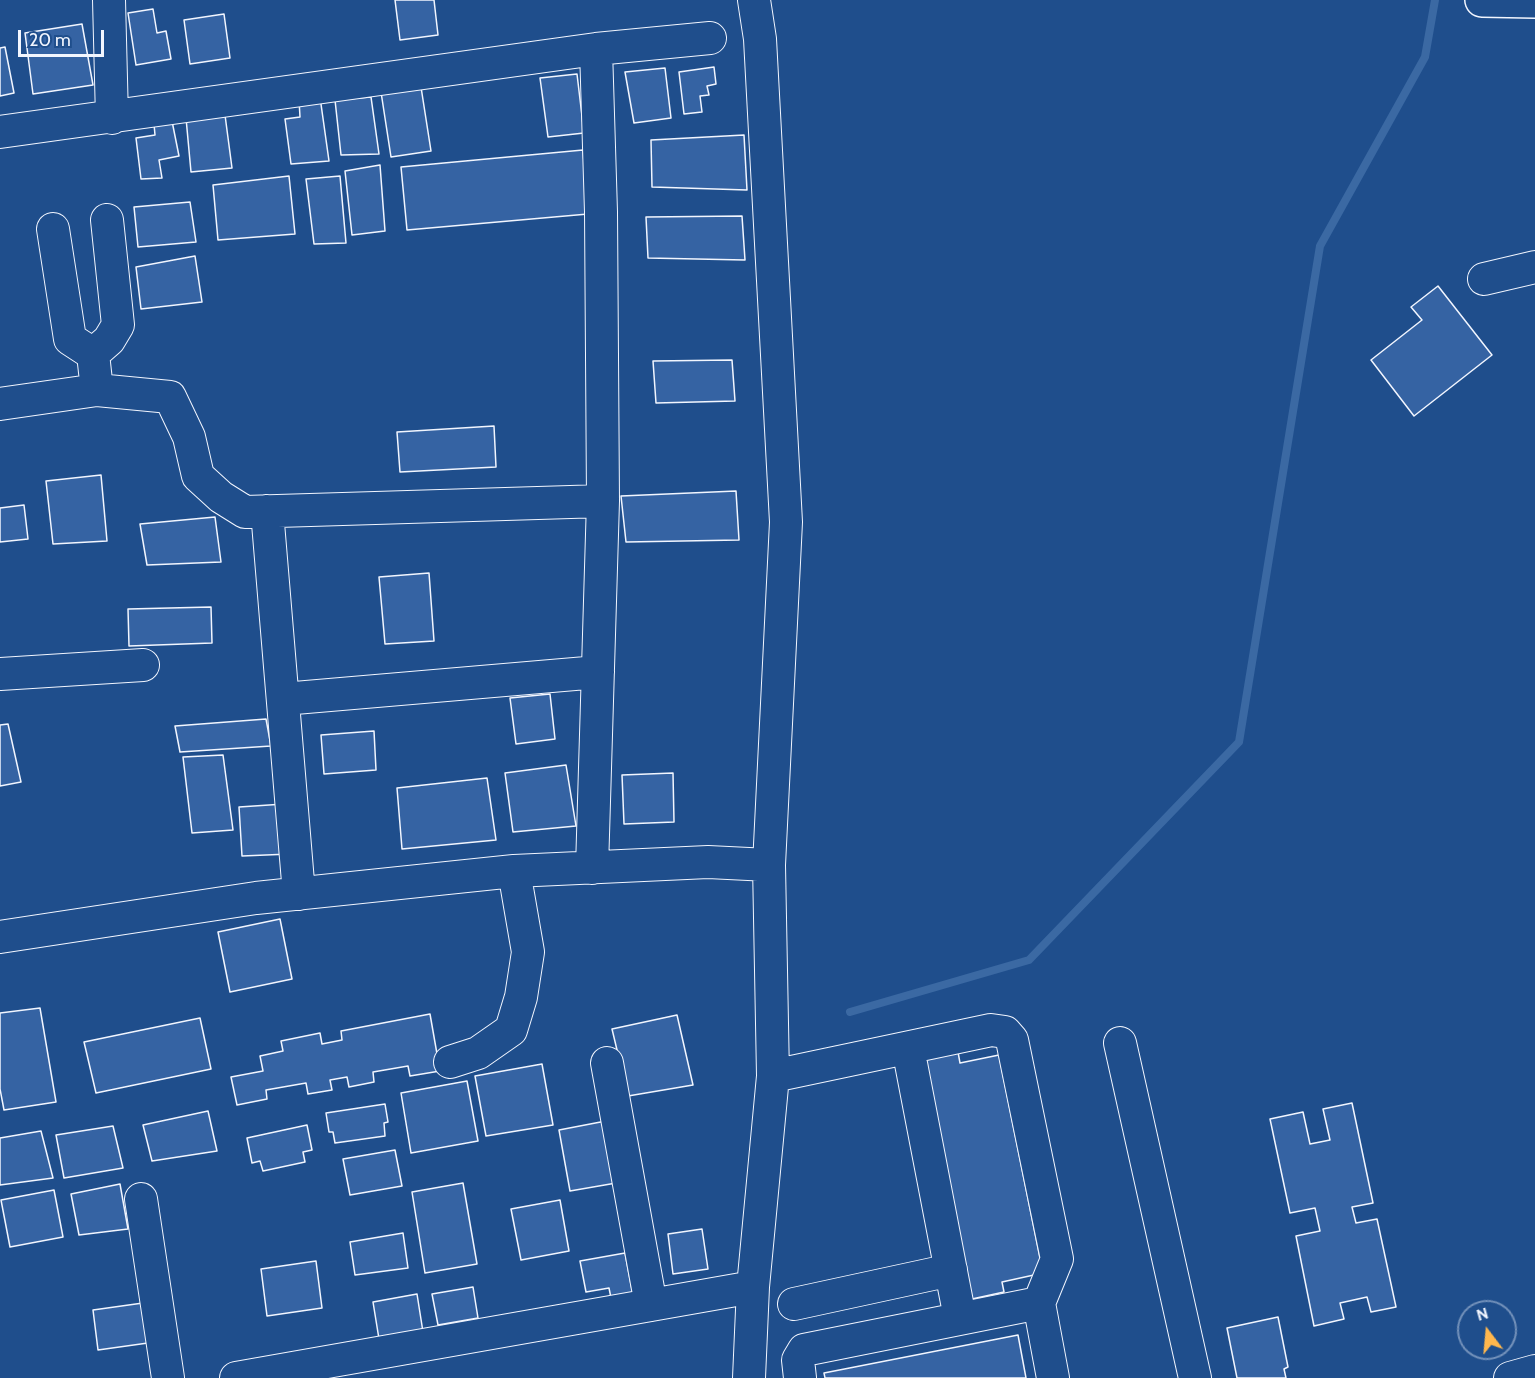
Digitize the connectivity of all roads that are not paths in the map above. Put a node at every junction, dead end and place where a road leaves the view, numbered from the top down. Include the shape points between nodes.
1 (109, 0) edge
2 (754, 0) edge
3 (1482, 0) edge
4 (1535, 1) edge
5 (710, 38) dead end
6 (596, 49) junction
7 (112, 118) junction
8 (0, 132) edge
9 (107, 220) dead end
10 (53, 229) dead end
11 (1535, 267) edge
12 (1484, 279) dead end
13 (93, 354) junction
14 (97, 390) junction
15 (0, 404) edge
16 (603, 501) junction
17 (267, 511) junction
18 (143, 665) dead end
19 (598, 672) junction
20 (0, 674) edge
21 (283, 699) junction
22 (770, 865) junction
23 (592, 868) junction
24 (514, 871) junction
25 (299, 894) junction
26 (0, 937) edge
27 (1120, 1043) dead end
28 (908, 1048) junction
29 (450, 1062) dead end
30 (607, 1063) dead end
31 (773, 1076) junction
32 (141, 1199) dead end
33 (951, 1270) junction
34 (753, 1287) junction
35 (1039, 1303) junction
36 (794, 1304) dead end
37 (651, 1305) junction
38 (960, 1318) junction
39 (1535, 1371) edge
40 (168, 1378) edge
41 (236, 1378) edge
42 (749, 1378) edge
43 (800, 1378) edge
44 (1053, 1378) edge
45 (1195, 1378) edge
46 (1510, 1378) edge

1 - 7 street
2 - 22 street via 760,39 786,522
3 - 4 main road
5 - 6 street
6 - 7 street
6 - 16 street
7 - 8 street
9 - 13 street via 118,325
10 - 13 street via 70,339
11 - 12 street
13 - 14 street
14 - 15 street
14 - 17 street via 170,397 189,437 198,476 245,512
16 - 17 street
16 - 19 street
17 - 21 street
18 - 20 street
19 - 21 street
19 - 23 street
21 - 25 street
22 - 23 street via 708,862
22 - 31 street
23 - 24 street
24 - 25 street
24 - 29 street via 528,952 511,1030 478,1053
25 - 26 street
27 - 45 street
28 - 31 street
28 - 33 street
28 - 35 street via 991,1030 1005,1032 1012,1041 1057,1259
30 - 37 street
31 - 34 street
32 - 40 street
33 - 36 street
33 - 38 street
34 - 37 street
34 - 42 street
35 - 38 street
35 - 44 street
37 - 41 street
38 - 43 street via 804,1350 798,1360
39 - 46 street

